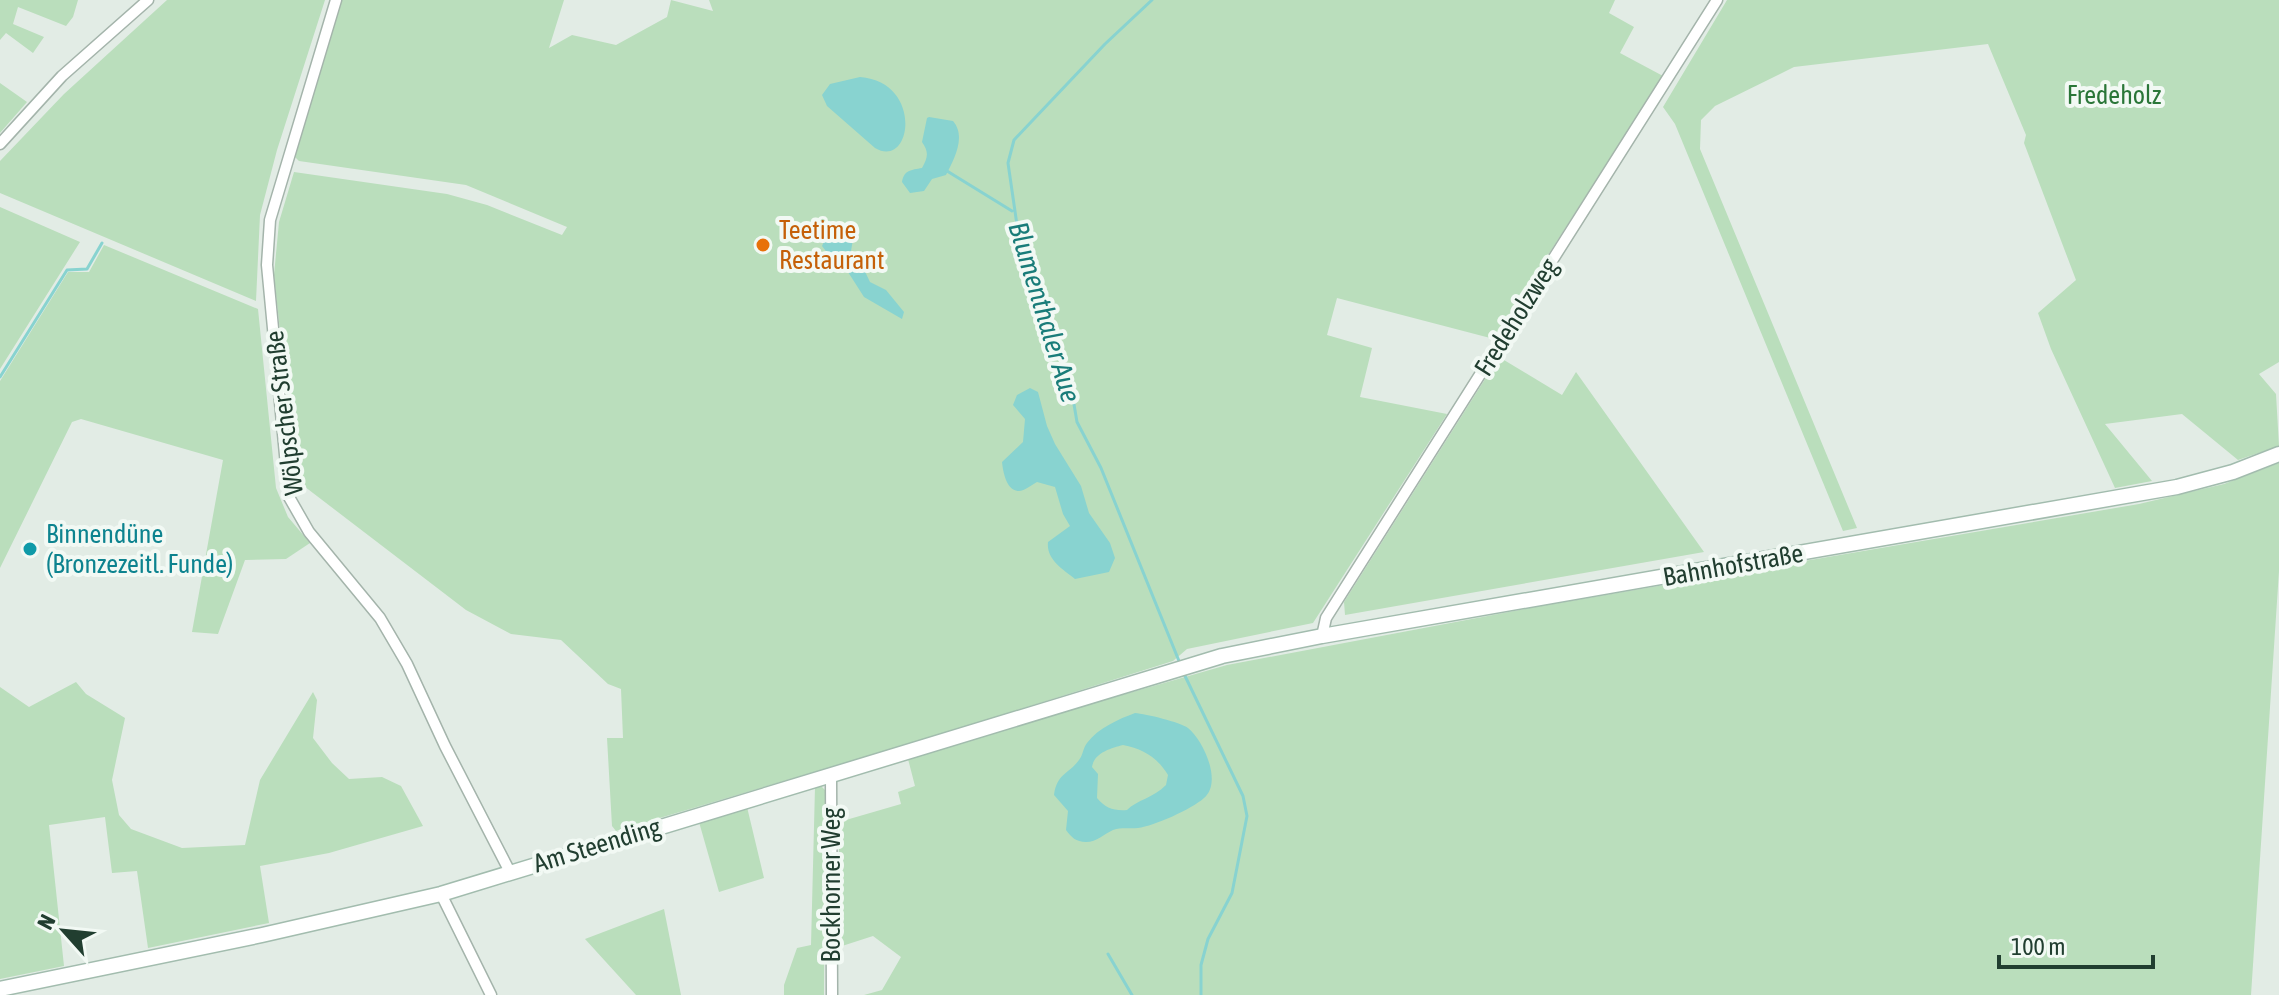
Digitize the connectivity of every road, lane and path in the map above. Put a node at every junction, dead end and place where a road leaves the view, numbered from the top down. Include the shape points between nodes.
1 (148, 0) edge
2 (336, 0) edge
3 (1717, 0) edge
4 (0, 144) edge
5 (2279, 454) edge
6 (1322, 636) junction
7 (1184, 667) joint
8 (831, 776) junction
9 (510, 872) junction
10 (441, 894) junction
11 (0, 989) edge
12 (491, 995) edge
13 (832, 995) edge

1 - 4 street via 62,76
2 - 9 street, Wölpscher Straße via 270,220 267,265 289,497 309,532 380,618
3 - 6 street, Fredeholzweg via 1326,618
5 - 6 street, Bahnhofstraße via 2177,487
6 - 7 street, Bahnhofstraße
7 - 8 street, Am Steending
8 - 9 street, Am Steending
8 - 13 street, Bockhorner Weg
9 - 10 street, Am Steending
10 - 11 street, Am Steending
10 - 12 street

